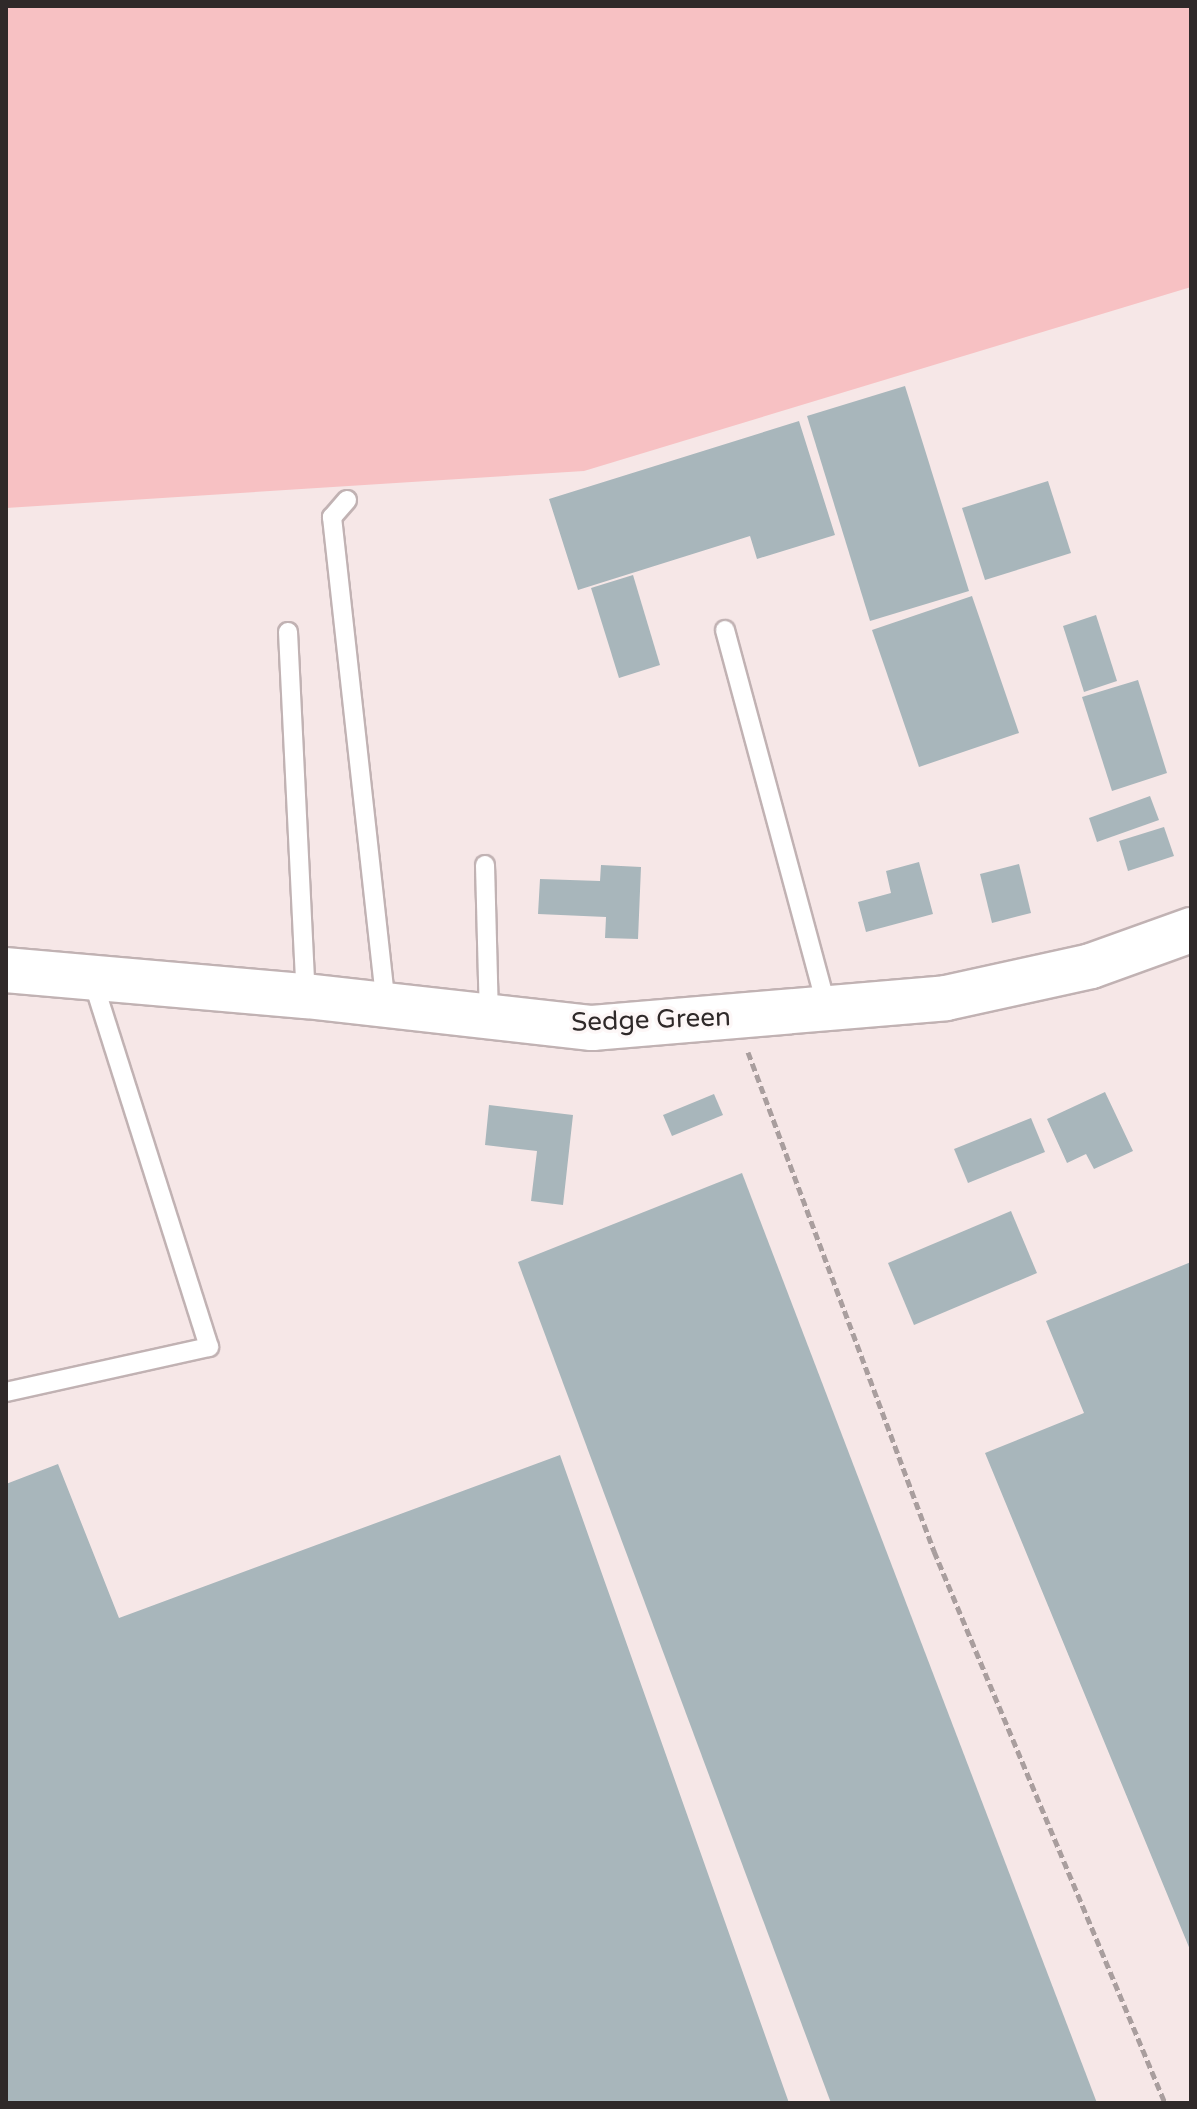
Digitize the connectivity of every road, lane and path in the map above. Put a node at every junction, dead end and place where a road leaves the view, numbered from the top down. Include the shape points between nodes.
1 (347, 500) dead end
2 (725, 630) dead end
3 (288, 632) dead end
4 (485, 865) dead end
5 (1191, 930) edge
6 (6, 970) edge
7 (92, 978) junction
8 (306, 996) junction
9 (386, 1005) junction
10 (827, 1009) junction
11 (489, 1017) junction
12 (735, 1017) junction
13 (6, 1392) edge
14 (1165, 2103) edge

1 - 9 lane via 332,517
2 - 10 lane
3 - 8 lane
4 - 11 lane
5 - 10 street, Sedge Green via 1091,966 946,998
6 - 7 street, Sedge Green
7 - 8 street, Sedge Green
7 - 13 lane via 209,1347
8 - 9 street, Sedge Green
9 - 11 street, Sedge Green
10 - 12 street, Sedge Green
11 - 12 street, Sedge Green via 592,1028
12 - 14 path via 934,1551

